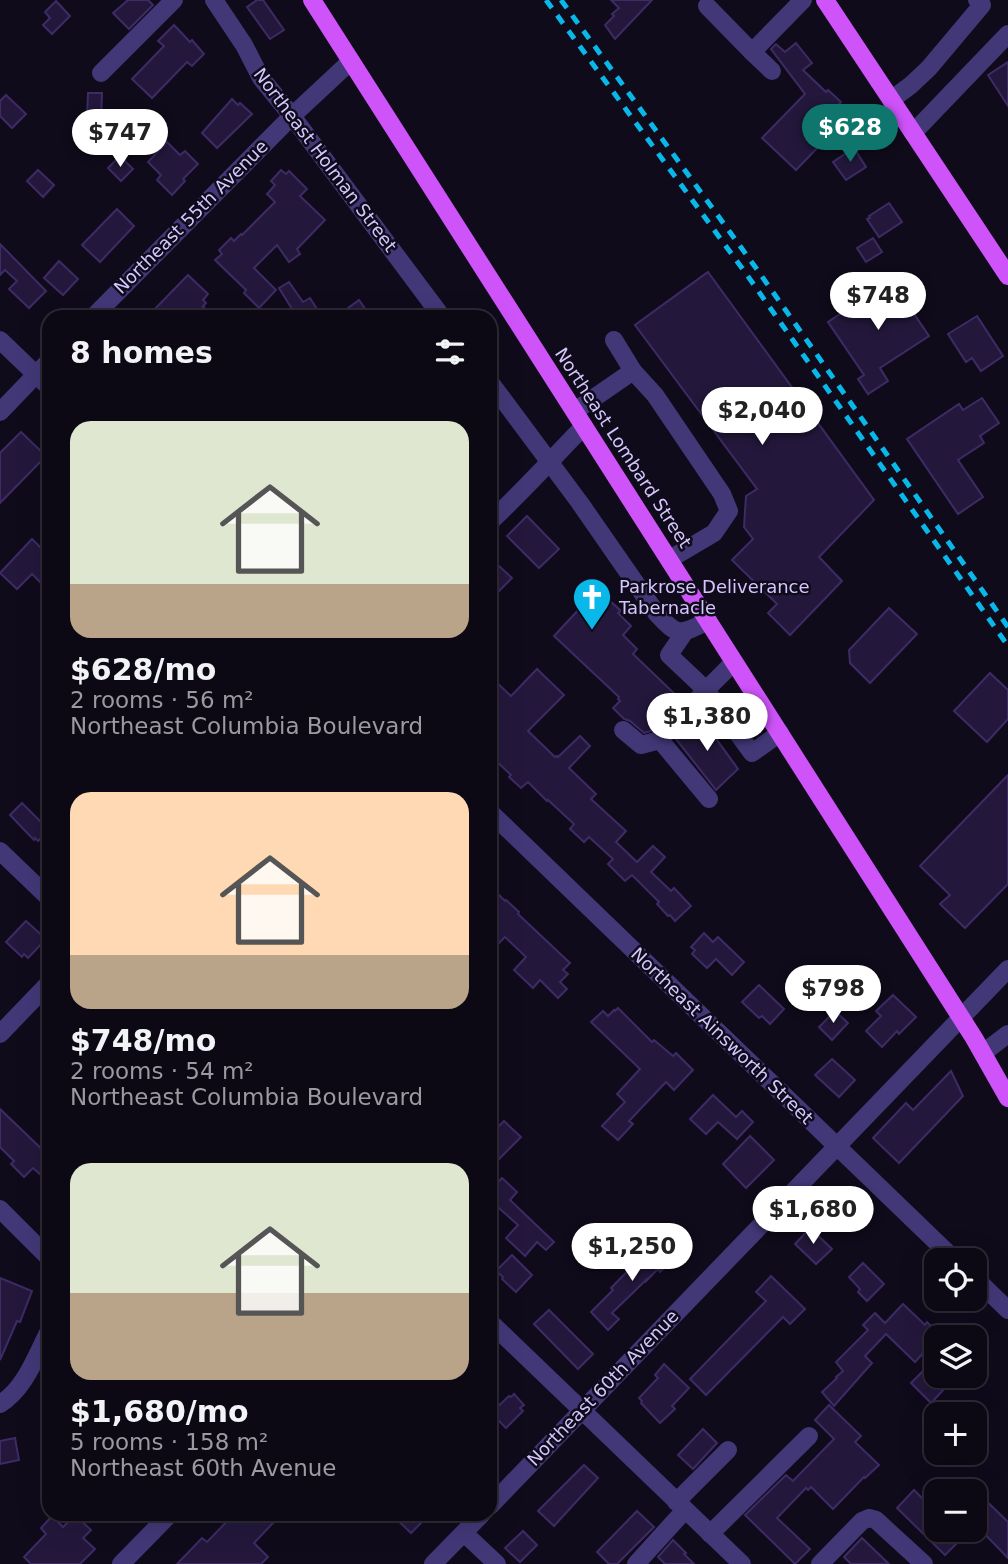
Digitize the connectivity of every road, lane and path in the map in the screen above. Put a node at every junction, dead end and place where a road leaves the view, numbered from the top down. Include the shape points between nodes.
1 (174, 0) edge
2 (214, 0) edge
3 (312, 0) edge
4 (803, 0) edge
5 (825, 0) edge
6 (977, 0) edge
7 (707, 6) dead end
8 (1008, 34) edge
9 (752, 52) junction
10 (351, 61) junction
11 (772, 71) dead end
12 (101, 73) dead end
13 (891, 100) junction
14 (292, 116) junction
15 (913, 132) junction
16 (1008, 276) edge
17 (100, 310) edge
18 (437, 310) edge
19 (0, 340) edge
20 (614, 340) dead end
21 (633, 371) junction
22 (42, 381) edge
23 (497, 391) edge
24 (0, 412) edge
25 (580, 419) junction
26 (549, 462) junction
27 (497, 515) edge
28 (670, 559) junction
29 (708, 621) junction
30 (684, 633) junction
31 (734, 662) junction
32 (706, 690) junction
33 (624, 730) dead end
34 (780, 733) junction
35 (660, 740) junction
36 (709, 799) dead end
37 (497, 819) edge
38 (0, 851) edge
39 (42, 891) edge
40 (1008, 969) edge
41 (42, 990) edge
42 (961, 1017) junction
43 (0, 1034) edge
44 (1008, 1034) edge
45 (983, 1053) junction
46 (1008, 1098) edge
47 (836, 1146) junction
48 (0, 1209) edge
49 (942, 1248) edge
50 (42, 1251) edge
51 (987, 1290) edge
52 (1008, 1310) edge
53 (497, 1329) edge
54 (42, 1344) edge
55 (0, 1404) edge
56 (582, 1410) junction
57 (808, 1436) dead end
58 (728, 1450) dead end
59 (497, 1499) edge
60 (681, 1506) junction
61 (163, 1521) edge
62 (475, 1521) edge
63 (464, 1532) junction
64 (710, 1534) junction
65 (121, 1564) edge
66 (433, 1564) edge
67 (497, 1564) edge
68 (636, 1564) edge
69 (742, 1564) edge
70 (820, 1564) edge
71 (924, 1564) edge

1 - 12 street
2 - 14 street, Northeast Holman Street via 261,78
3 - 10 main road, Northeast Lombard Street
4 - 9 street
5 - 13 main road
6 - 13 street via 982,5 929,68
7 - 9 street
8 - 15 street
9 - 11 street
10 - 14 street, Northeast 55th Avenue
10 - 25 main road, Northeast Lombard Street
13 - 15 main road
14 - 17 street, Northeast 55th Avenue
14 - 18 street, Northeast Holman Street
15 - 16 main road
19 - 22 street
20 - 21 street
21 - 25 street
21 - 28 street via 662,406 729,511 714,533
22 - 24 street
23 - 26 street
25 - 26 street
25 - 28 main road, Northeast Lombard Street
26 - 27 street
26 - 30 street via 657,614
28 - 29 main road, Northeast Lombard Street
29 - 30 street
29 - 31 main road, Northeast Lombard Street
30 - 32 street via 669,655
31 - 32 street
31 - 34 main road, Northeast Lombard Street
32 - 34 street via 751,753
32 - 35 street
33 - 35 street via 641,745
34 - 42 main road, Northeast Lombard Street
35 - 36 street
37 - 47 street, Northeast Ainsworth Street
38 - 39 street
40 - 42 street, Northeast 60th Avenue
41 - 43 street
42 - 45 main road, Northeast Lombard Street
42 - 47 street, Northeast 60th Avenue
44 - 45 street
45 - 46 main road, Northeast Lombard Street
47 - 49 street, Northeast Ainsworth Street
47 - 56 street, Northeast 60th Avenue
48 - 50 street
51 - 52 street
53 - 56 street
54 - 55 street via 19,1388
56 - 59 street, Northeast 60th Avenue
56 - 60 street
57 - 64 street
58 - 60 street
60 - 64 street
60 - 68 street
61 - 65 street
62 - 63 street
63 - 66 street
63 - 67 street
64 - 69 street
70 - 71 street via 869,1518

